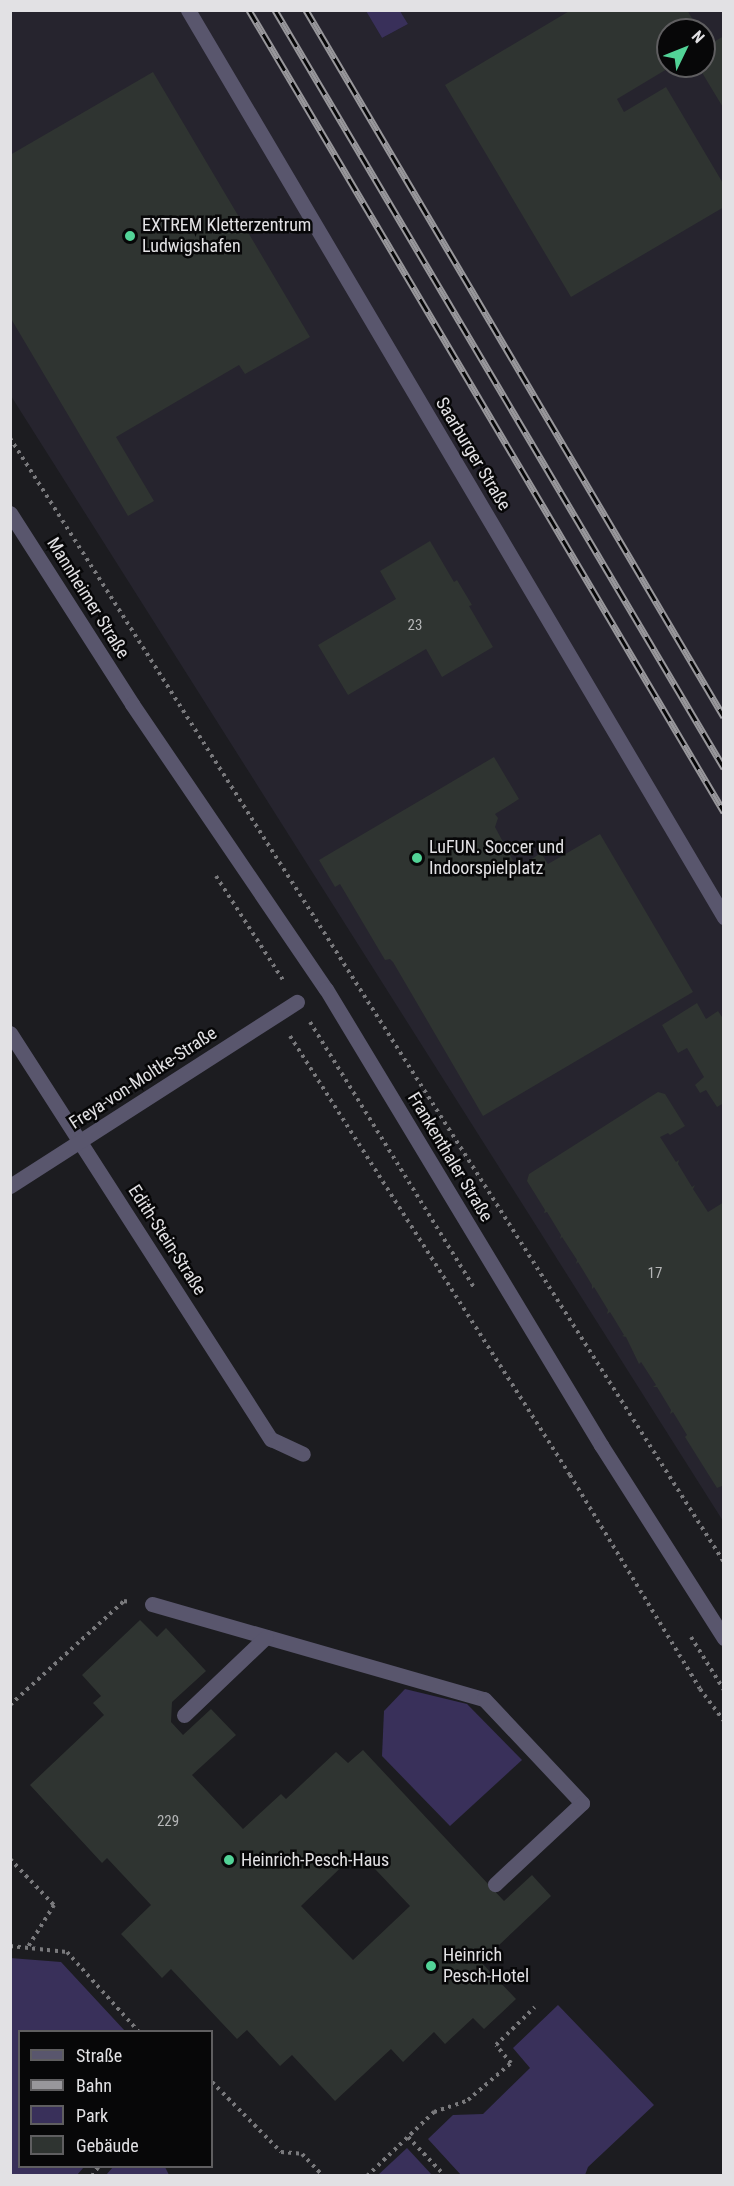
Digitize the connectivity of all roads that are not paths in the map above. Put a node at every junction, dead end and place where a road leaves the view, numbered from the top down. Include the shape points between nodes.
1 (188, 10) edge
2 (10, 513) edge
3 (132, 704) joint
4 (723, 917) edge
5 (297, 1002) road end
6 (10, 1033) edge
7 (81, 1141) junction
8 (10, 1186) edge
9 (303, 1454) dead end
10 (152, 1604) road end
11 (267, 1637) junction
12 (723, 1638) edge
13 (184, 1715) dead end
14 (495, 1884) dead end

1 - 4 street, Saarburger Straße
2 - 3 street, Mannheimer Straße
3 - 12 street, Frankenthaler Straße via 326,989
5 - 7 street, Freya-von-Moltke-Straße
6 - 7 street, Edith-Stein-Straße
7 - 8 street, Freya-von-Moltke-Straße
7 - 9 street, Edith-Stein-Straße via 271,1439
10 - 11 street
11 - 13 street
11 - 14 street via 484,1699 582,1803

